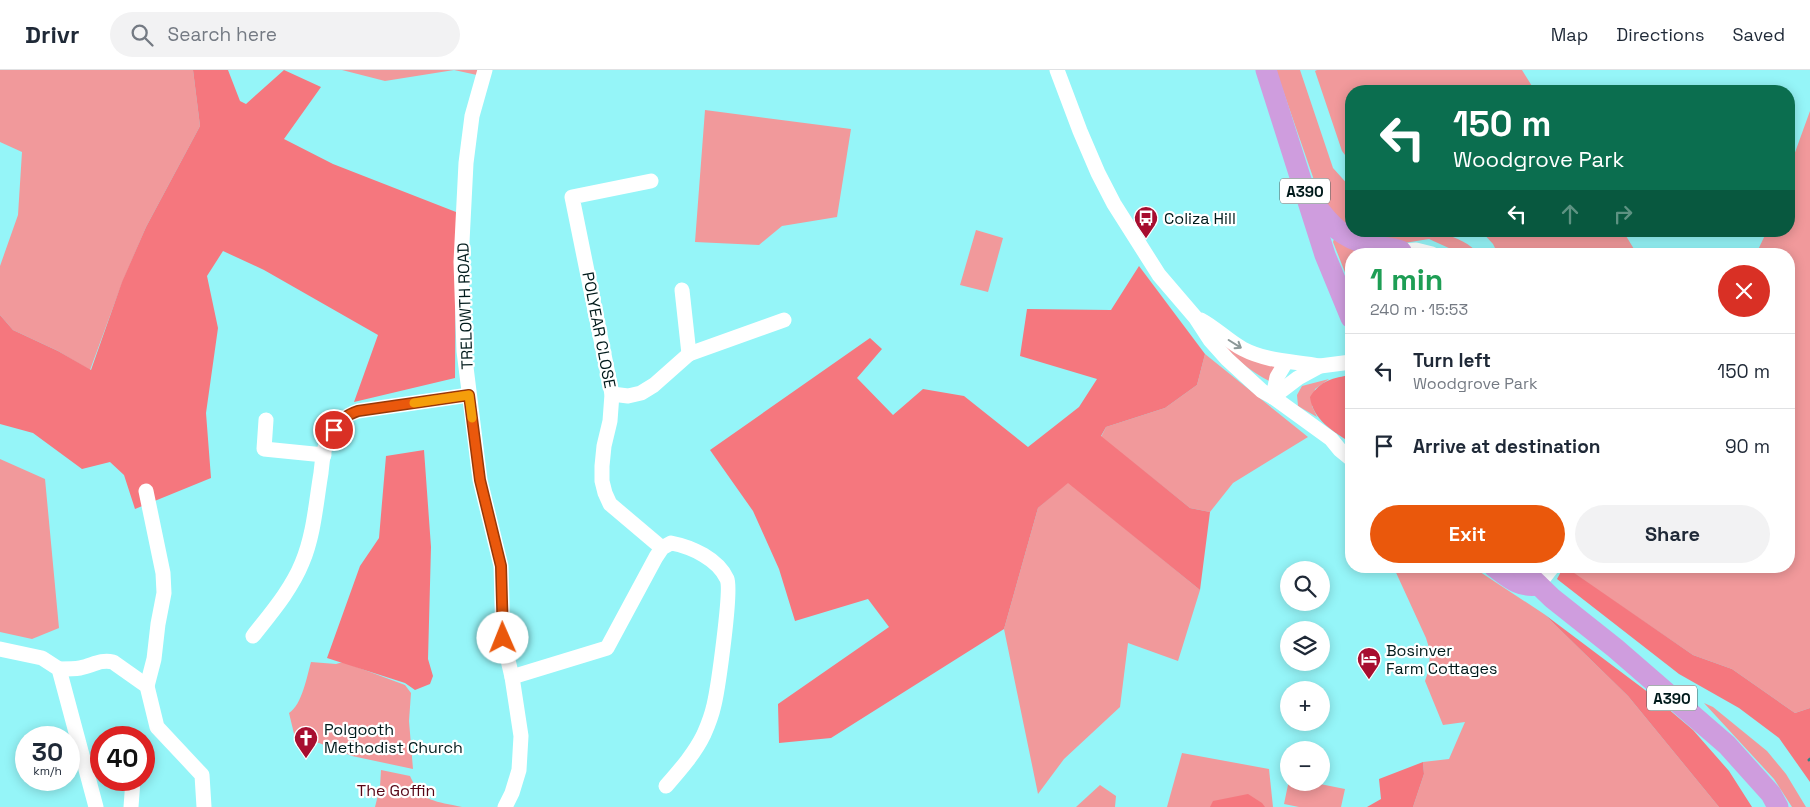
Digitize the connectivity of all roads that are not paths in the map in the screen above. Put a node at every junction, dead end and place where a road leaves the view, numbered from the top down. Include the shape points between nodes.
1 (485, 70) edge
2 (1057, 70) edge
3 (1266, 70) edge
4 (652, 181) dead end
5 (1306, 193) junction
6 (1345, 236) edge
7 (1346, 237) edge
8 (1382, 248) edge
9 (682, 290) dead end
10 (1345, 297) edge
11 (1195, 317) junction
12 (784, 320) dead end
13 (689, 354) junction
14 (1290, 362) junction
15 (1345, 363) edge
16 (1320, 366) junction
17 (1298, 378) junction
18 (612, 394) junction
19 (469, 395) junction
20 (1273, 397) junction
21 (266, 420) dead end
22 (1331, 439) junction
23 (1345, 442) edge
24 (324, 454) junction
25 (1345, 454) edge
26 (146, 491) dead end
27 (662, 548) junction
28 (1504, 573) edge
29 (1526, 573) edge
30 (1547, 573) edge
31 (1538, 585) junction
32 (253, 636) dead end
33 (0, 649) edge
34 (59, 670) junction
35 (512, 678) junction
36 (148, 686) junction
37 (666, 786) dead end
38 (132, 791) edge
39 (1775, 801) edge
40 (96, 807) edge
41 (131, 807) edge
42 (204, 807) edge
43 (505, 807) edge

1 - 19 street, TRELOWTH ROAD via 472,116 466,163 461,262
2 - 11 street via 1080,131 1114,204 1159,274
3 - 5 highway, A390
4 - 18 street, POLYEAR CLOSE via 572,197
5 - 6 highway via 1322,215
5 - 10 highway, A390 via 1325,255
7 - 8 highway
9 - 13 street
11 -> 14 street via 1248,352
11 - 20 street via 1227,359
12 - 13 street
13 - 18 street via 641,393 628,396
14 - 16 street
14 - 17 street
14 - 20 street via 1277,377
15 - 16 street
16 - 17 street
17 - 20 street
18 - 27 street, POLYEAR CLOSE via 602,466 605,493 610,504
19 - 24 street via 346,415 328,439
19 - 35 street, TRELOWTH ROAD via 480,480 501,566 503,638
20 - 22 street
21 - 24 street via 264,449
22 - 23 street
22 - 25 street
24 - 32 street via 310,538 302,563
26 - 36 street via 164,593
27 - 35 street via 608,648
27 - 37 street via 671,543 684,545 708,558 728,581 714,706 704,734 691,756
28 - 31 highway via 1520,584
29 - 31 highway, A390
30 - 31 street
31 - 39 highway, A390 via 1727,745
33 - 34 street via 42,658
34 - 36 street via 113,662
34 - 40 street
35 - 43 street, TRELOWTH ROAD via 521,736 519,770
36 - 42 street via 157,727 202,775
38 - 41 street

